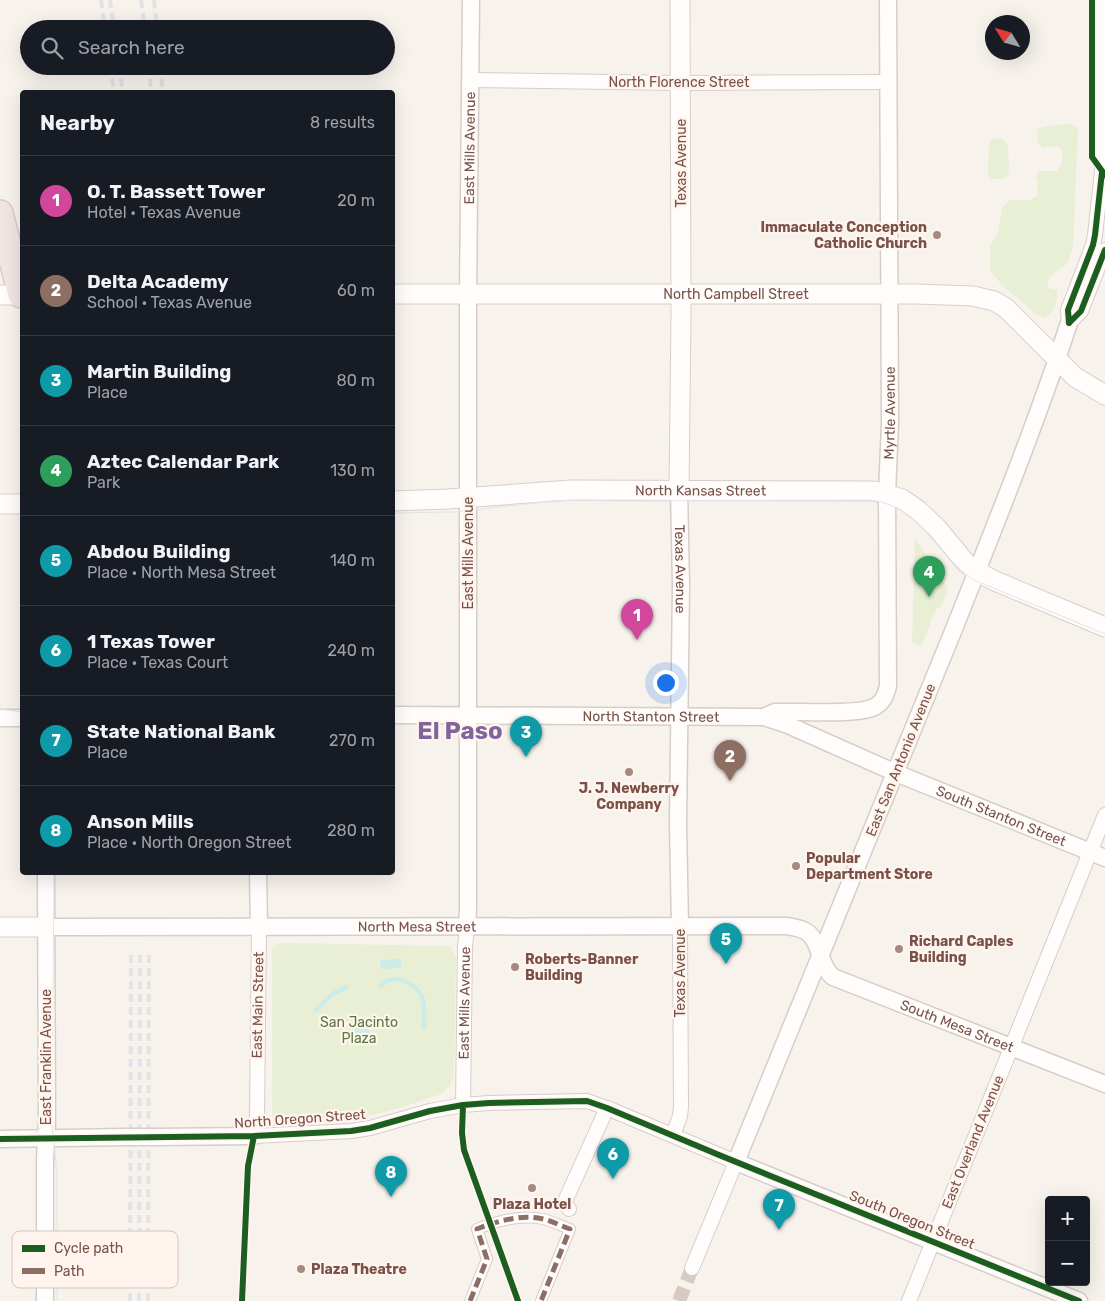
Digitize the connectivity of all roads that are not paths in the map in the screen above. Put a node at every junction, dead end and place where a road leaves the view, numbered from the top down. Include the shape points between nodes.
1 (471, 0) edge
2 (680, 0) edge
3 (888, 0) edge
4 (1100, 0) edge
5 (470, 80) junction
6 (888, 82) junction
7 (681, 83) junction
8 (1103, 172) edge
9 (0, 212) edge
10 (1105, 250) edge
11 (681, 293) junction
12 (395, 294) edge
13 (468, 294) junction
14 (890, 294) junction
15 (17, 296) edge
16 (1069, 323) junction
17 (1056, 358) junction
18 (1105, 395) edge
19 (679, 490) junction
20 (887, 493) junction
21 (469, 498) junction
22 (395, 501) edge
23 (0, 504) edge
24 (20, 504) edge
25 (976, 571) junction
26 (1105, 627) edge
27 (395, 715) edge
28 (468, 715) junction
29 (680, 716) junction
30 (764, 717) junction
31 (0, 718) edge
32 (20, 718) edge
33 (896, 773) junction
34 (1105, 815) edge
35 (1098, 855) edge
36 (46, 875) edge
37 (258, 875) edge
38 (0, 927) edge
39 (46, 927) junction
40 (467, 927) junction
41 (680, 927) junction
42 (258, 928) junction
43 (820, 955) junction
44 (1012, 1047) junction
45 (1105, 1084) edge
46 (463, 1105) junction
47 (607, 1108) junction
48 (254, 1136) junction
49 (673, 1136) junction
50 (46, 1138) junction
51 (0, 1139) edge
52 (736, 1162) junction
53 (569, 1209) dead end
54 (45, 1231) edge
55 (933, 1242) junction
56 (692, 1268) tunnel mouth
57 (45, 1288) edge
58 (45, 1301) edge
59 (470, 1301) edge
60 (541, 1301) edge
61 (909, 1301) edge
62 (1079, 1301) edge

1 - 5 street, East Mills Avenue
2 - 7 main road, Texas Avenue
3 - 6 street, Myrtle Avenue
4 - 8 street
5 - 7 street, North Florence Street
5 - 13 street, East Mills Avenue
6 - 7 street, North Florence Street
6 - 14 street, Myrtle Avenue
7 - 11 main road, Texas Avenue
8 - 16 street via 1093,245 1068,310
9 - 15 highway
10 - 16 street, East San Antonio Avenue via 1081,311
11 - 13 main road, North Campbell Street
11 - 14 main road, North Campbell Street
11 - 19 main road, Texas Avenue
12 - 13 main road, North Campbell Street
13 - 21 street, East Mills Avenue
14 - 17 main road, North Campbell Street via 973,296 994,301 1006,308
14 - 20 street, Myrtle Avenue
16 - 17 street, East San Antonio Avenue
17 - 18 main road, North Campbell Street via 1075,377
17 - 25 street, East San Antonio Avenue
19 - 20 main road, North Kansas Street
19 - 21 main road, North Kansas Street via 545,491
19 - 29 street, Texas Avenue
20 - 25 main road, North Kansas Street via 918,510
20 - 30 street, Myrtle Avenue via 888,686 883,700 861,711 775,712
21 - 22 main road, North Kansas Street
21 - 28 street, East Mills Avenue
23 - 24 main road
25 - 26 main road, North Kansas Street
25 - 33 street, East San Antonio Avenue
27 - 28 street, North Stanton Street
28 - 29 street, North Stanton Street
28 - 40 street, East Mills Avenue
29 - 30 street, North Stanton Street
29 - 41 street, Texas Avenue
30 - 33 street, North Stanton Street via 788,724
31 - 32 street
33 - 35 street, South Stanton Street
33 - 43 street, East San Antonio Avenue
34 - 35 street, East Overland Avenue
35 - 44 street, East Overland Avenue
36 - 39 street, East Franklin Avenue
37 - 42 street, East Main Street
38 - 39 main road, North Mesa Street
39 - 42 street, North Mesa Street
39 - 50 street, East Franklin Avenue
40 - 41 street, North Mesa Street
40 - 42 street, North Mesa Street
40 - 46 street, East Mills Avenue
41 - 43 street, North Mesa Street via 787,926 806,931
41 - 49 street, Texas Avenue via 681,1107
42 - 48 street, East Main Street via 257,1118
43 - 44 street, South Mesa Street via 824,968 833,977
43 - 52 street, East San Antonio Avenue
44 - 45 street, South Mesa Street
44 - 55 street, East Overland Avenue
46 - 47 street, North Oregon Street via 587,1101
46 - 48 street, North Oregon Street via 351,1132
47 - 49 street, North Oregon Street
47 - 53 street via 566,1200
48 - 50 street, North Oregon Street, bridge
49 - 52 street, North Oregon Street
50 - 51 street, North Oregon Street
50 - 54 street, East Franklin Avenue
52 - 55 street, South Oregon Street
52 - 56 street, East San Antonio Avenue
55 - 61 street, East Overland Avenue
55 - 62 street, South Oregon Street
57 - 58 street, East Franklin Avenue
59 - 60 street via 487,1259 476,1229 500,1220 524,1218 542,1219 570,1229

